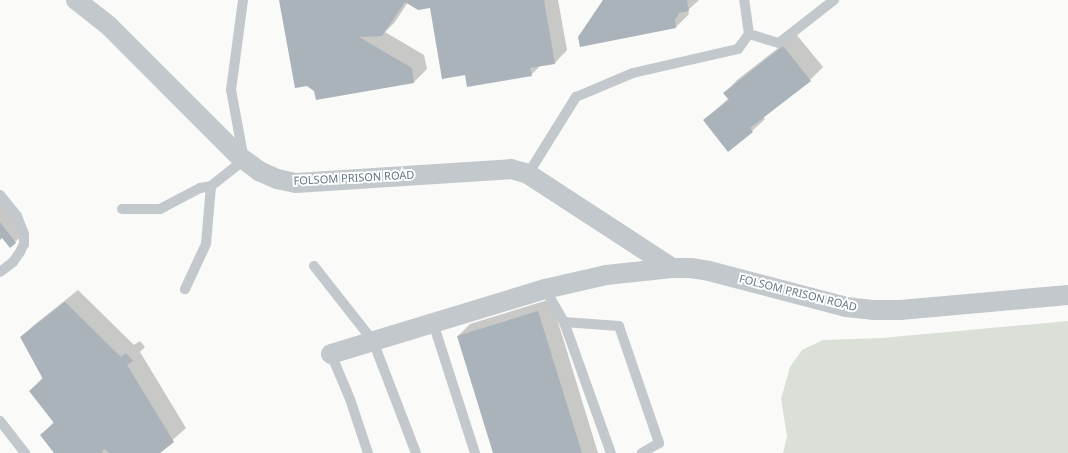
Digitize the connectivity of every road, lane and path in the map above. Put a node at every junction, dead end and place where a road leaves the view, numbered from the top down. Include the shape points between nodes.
1 (76, 0) edge
2 (244, 0) edge
3 (744, 0) edge
4 (834, 0) edge
5 (749, 34) junction
6 (244, 160) junction
7 (528, 174) junction
8 (211, 186) junction
9 (0, 195) edge
10 (122, 209) dead end
11 (314, 266) dead end
12 (672, 268) junction
13 (0, 272) edge
14 (185, 289) dead end
15 (545, 289) junction
16 (1068, 295) edge
17 (564, 322) junction
18 (433, 323) junction
19 (373, 341) junction
20 (331, 354) joint
21 (0, 421) edge
22 (26, 453) edge
23 (368, 453) edge
24 (416, 453) edge
25 (475, 453) edge
26 (611, 453) edge
27 (642, 453) edge

1 - 6 street, FOLSOM PRISON ROAD via 109,26
2 - 6 lane via 231,90
3 - 5 lane
4 - 5 lane via 779,42
5 - 7 lane via 738,49 633,73 576,97
6 - 7 street, FOLSOM PRISON ROAD via 259,171 277,179 296,183 492,169 511,169
6 - 8 lane
7 - 12 street, FOLSOM PRISON ROAD
8 - 10 lane via 200,188 160,209
8 - 14 lane via 206,244
9 - 13 lane via 16,216 24,234 24,244 20,252 13,262
11 - 19 lane
12 - 15 street, FOLSOM PRISON ROAD via 606,275
12 - 16 street, FOLSOM PRISON ROAD via 708,271 846,307 873,310 900,310
15 - 17 lane
15 - 18 street, FOLSOM PRISON ROAD
17 - 26 lane
17 - 27 lane via 619,326 659,443
18 - 19 street, FOLSOM PRISON ROAD
18 - 25 lane
19 - 20 street, FOLSOM PRISON ROAD
19 - 24 lane
20 - 23 lane via 350,399
21 - 22 lane

